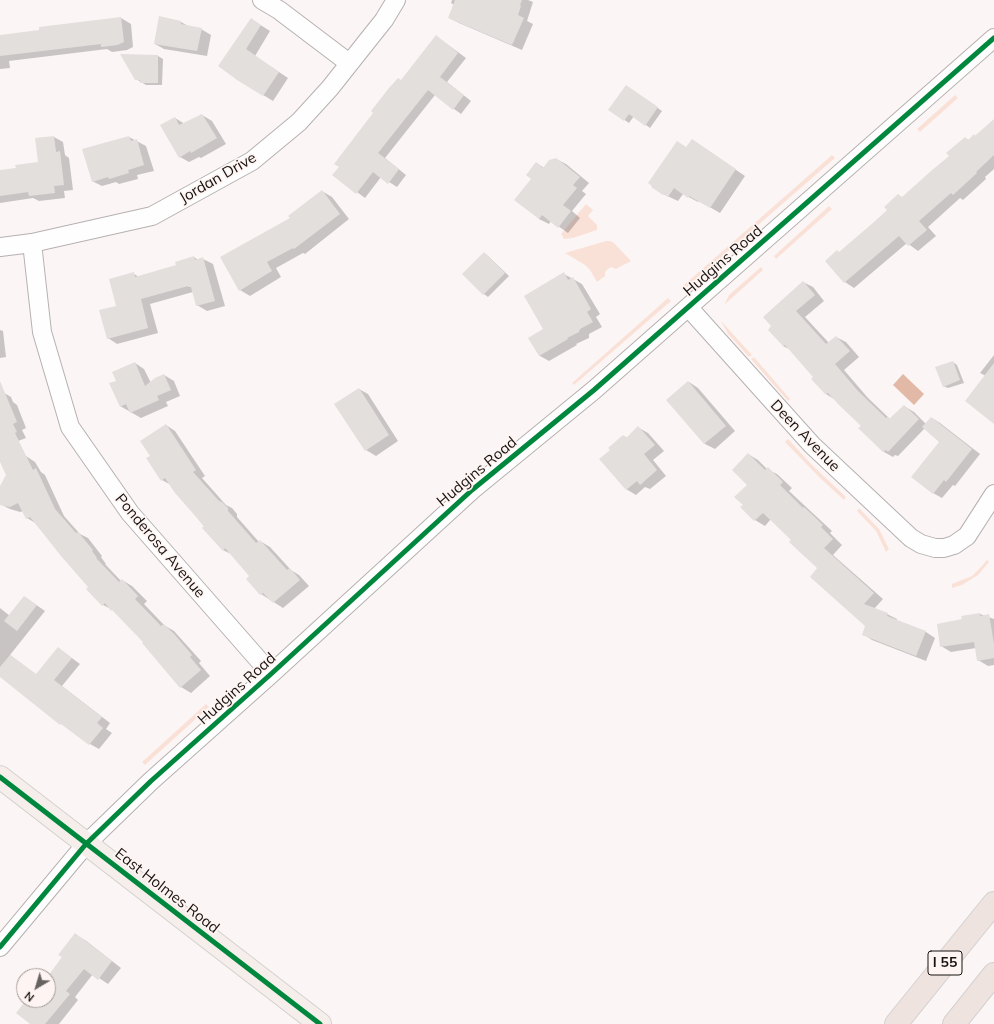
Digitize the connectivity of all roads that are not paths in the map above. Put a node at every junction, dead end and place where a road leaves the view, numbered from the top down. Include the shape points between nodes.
1 (262, 0) edge
2 (396, 0) edge
3 (994, 38) edge
4 (349, 63) junction
5 (32, 243) junction
6 (0, 247) edge
7 (689, 308) junction
8 (994, 494) edge
9 (271, 674) junction
10 (0, 777) edge
11 (86, 844) junction
12 (994, 903) edge
13 (0, 947) edge
14 (994, 974) edge
15 (320, 1024) edge
16 (896, 1024) edge
17 (954, 1024) edge

1 - 4 street
2 - 4 street, Jordan Drive via 384,20
3 - 7 street, Hudgins Road
4 - 5 street, Jordan Drive via 299,122 252,161 152,216
5 - 6 street, Jordan Drive
5 - 9 street, Ponderosa Avenue via 42,332 70,427 130,513
7 - 8 street, Deen Avenue via 842,475 911,538 935,548 954,545 967,536
7 - 9 street, Hudgins Road via 584,399 472,490
9 - 11 street, Hudgins Road via 151,781
10 - 11 main road, East Holmes Road
11 - 13 street, Hudgins Road
11 - 15 main road, East Holmes Road
12 - 16 highway, I 55
14 - 17 highway

